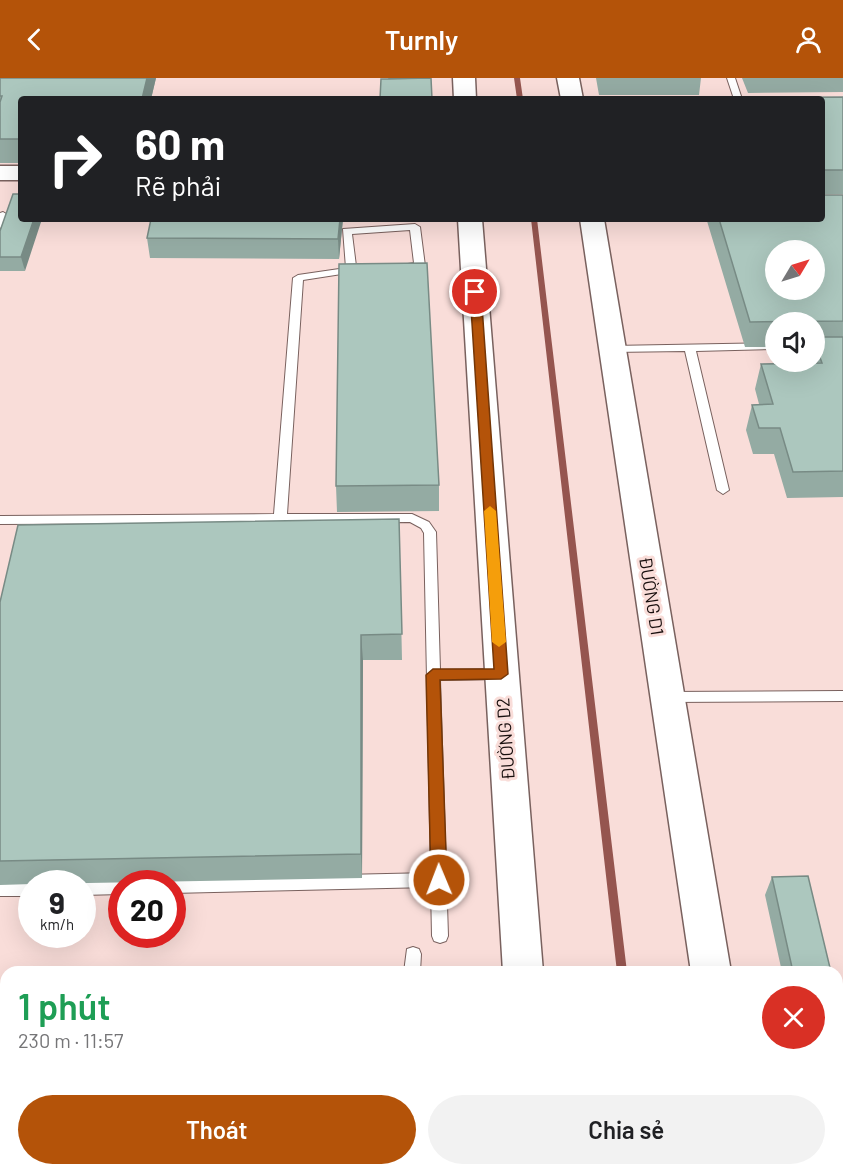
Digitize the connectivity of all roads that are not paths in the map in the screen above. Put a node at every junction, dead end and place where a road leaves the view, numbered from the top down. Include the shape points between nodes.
1 (464, 78) edge
2 (568, 78) edge
3 (731, 78) edge
4 (465, 96) edge
5 (571, 96) edge
6 (737, 96) edge
7 (0, 173) edge
8 (18, 173) edge
9 (470, 222) edge
10 (592, 222) edge
11 (397, 267) edge
12 (374, 268) edge
13 (351, 269) junction
14 (765, 346) edge
15 (690, 347) junction
16 (612, 349) junction
17 (723, 490) dead end
18 (280, 519) junction
19 (0, 520) edge
20 (501, 674) junction
21 (433, 675) junction
22 (843, 696) edge
23 (667, 697) junction
24 (439, 880) junction
25 (186, 886) edge
26 (0, 889) edge
27 (18, 889) edge
28 (440, 936) dead end
29 (413, 954) dead end
30 (412, 966) edge
31 (523, 966) edge
32 (710, 966) edge

1 - 4 street
2 - 5 street
3 - 6 lane
7 - 8 street
9 - 20 street, ĐƯỜNG D2
10 - 16 street, ĐƯỜNG D1
11 - 13 lane via 420,266 415,228 347,231
12 - 13 lane
13 - 18 lane via 298,278
14 - 15 lane
15 - 16 lane
15 - 17 lane
16 - 23 street, ĐƯỜNG D1
18 - 19 lane
18 - 21 lane via 412,519 425,525 430,532
20 - 21 lane
20 - 31 street, ĐƯỜNG D2
21 - 24 lane
22 - 23 lane
23 - 32 street, ĐƯỜNG D1
24 - 25 lane
24 - 28 lane
26 - 27 lane
29 - 30 lane

